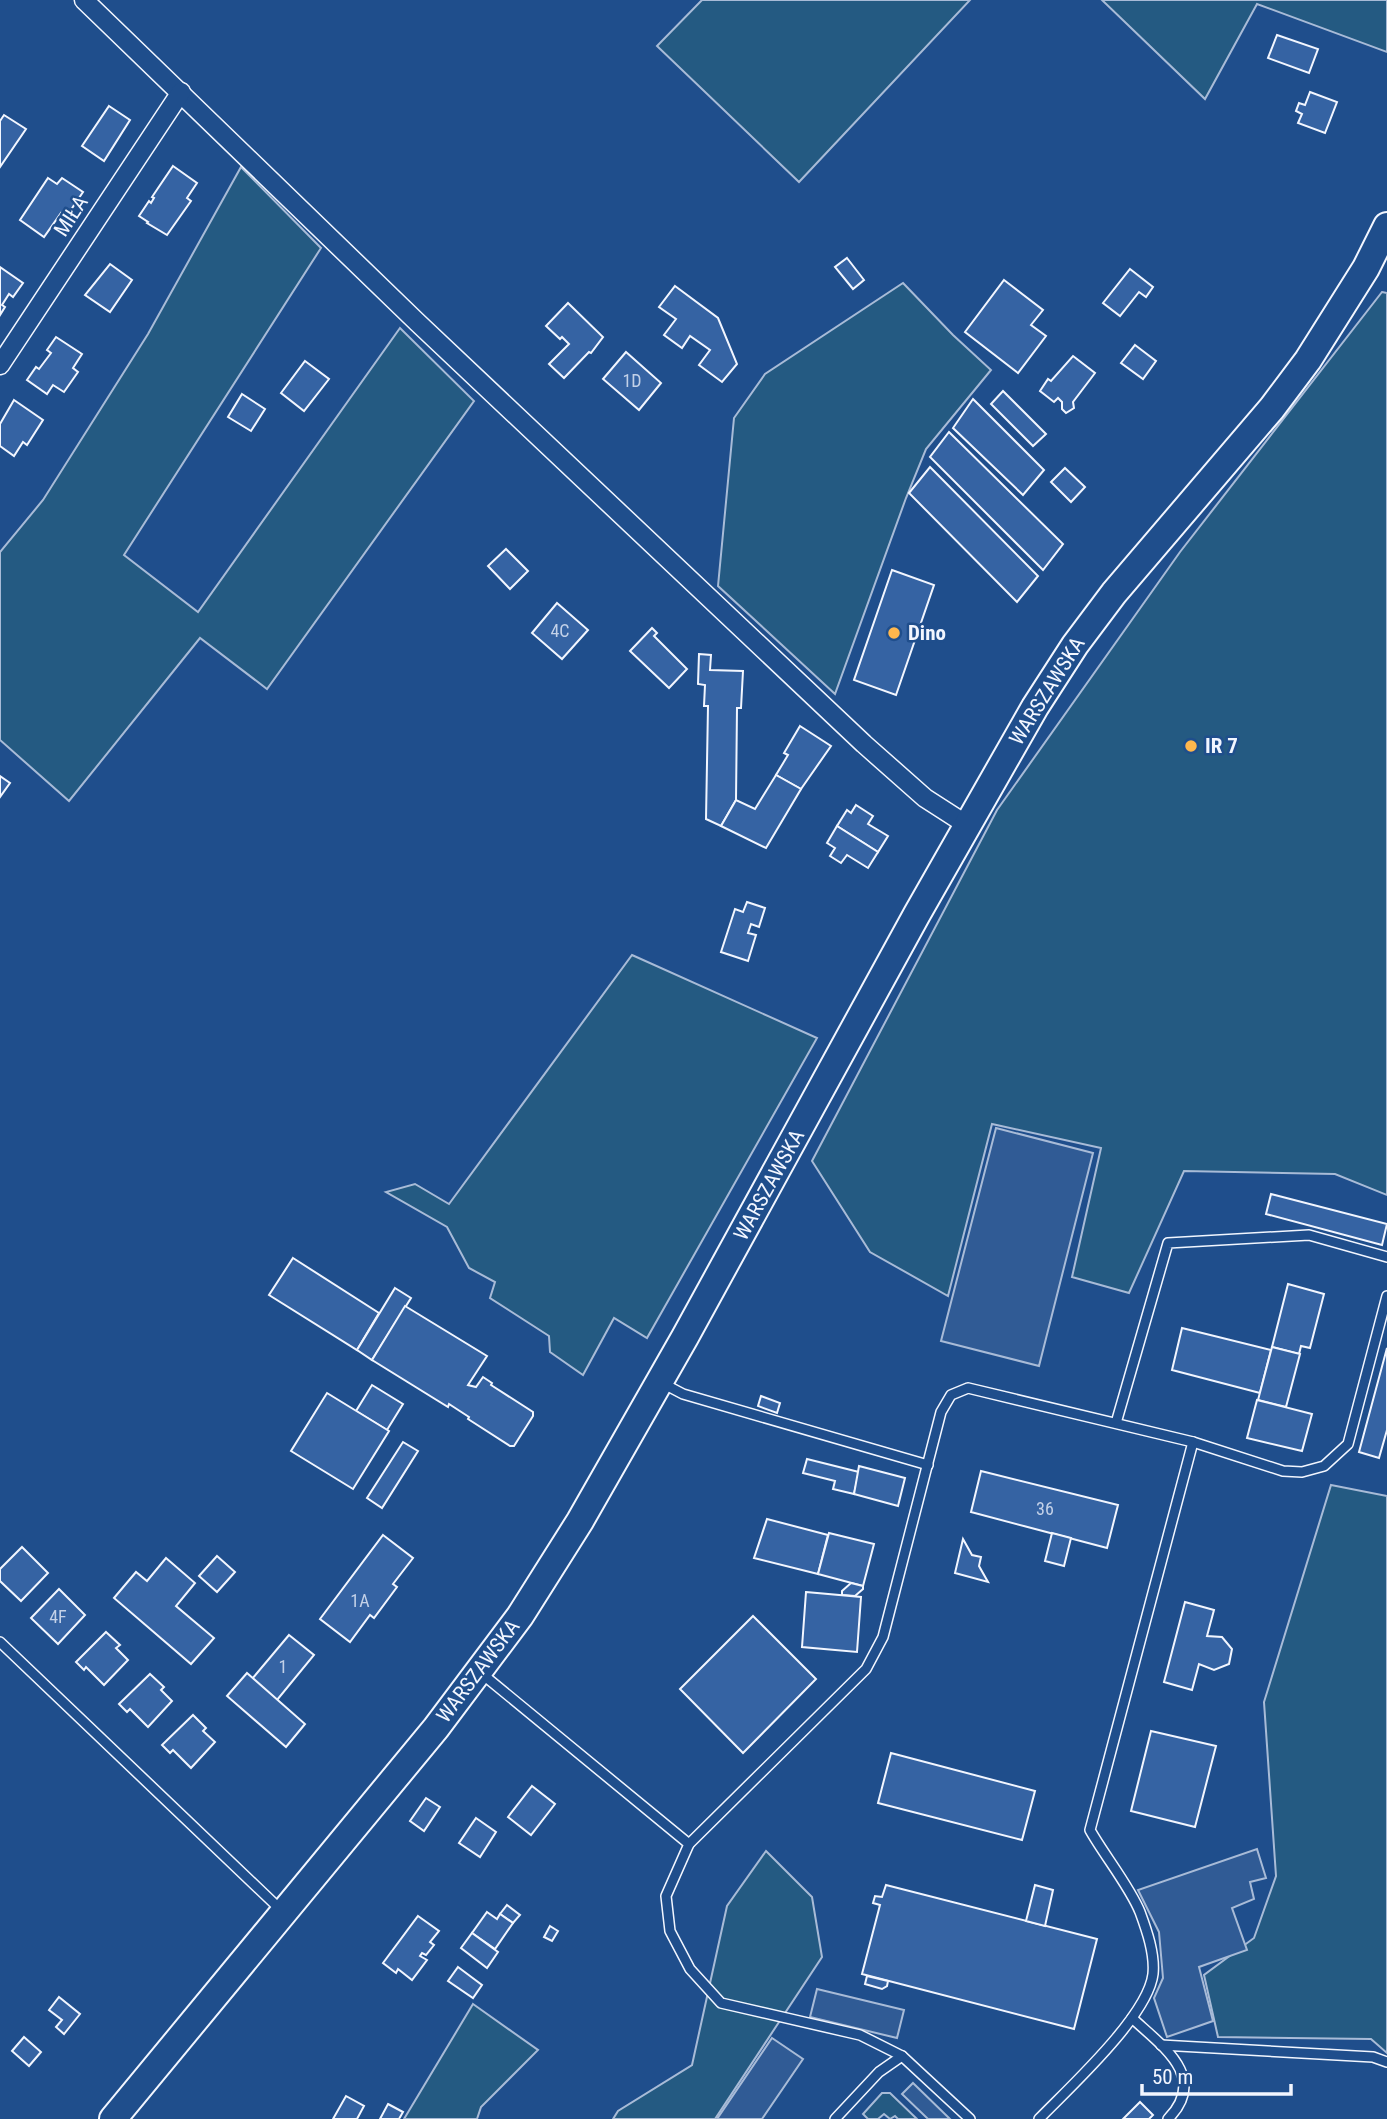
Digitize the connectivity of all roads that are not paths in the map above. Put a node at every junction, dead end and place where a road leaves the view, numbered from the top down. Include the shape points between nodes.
1 (84, 0) edge
2 (181, 92) junction
3 (1387, 226) edge
4 (0, 365) edge
5 (967, 825) junction
6 (1387, 1257) edge
7 (1387, 1296) edge
8 (659, 1381) junction
9 (1116, 1423) junction
10 (1193, 1442) junction
11 (928, 1465) junction
12 (0, 1642) edge
13 (479, 1672) junction
14 (689, 1844) junction
15 (284, 1913) junction
16 (1132, 2018) junction
17 (1161, 2045) junction
18 (902, 2056) junction
19 (1387, 2062) edge
20 (113, 2119) edge
21 (835, 2119) edge
22 (970, 2119) edge
23 (1039, 2119) edge
24 (1168, 2119) edge

1 - 2 street
2 - 4 street, MIŁA
2 - 5 street via 864,744 925,798
3 - 5 main road, WARSZAWSKA via 1308,360 1075,645
5 - 8 main road, WARSZAWSKA
6 - 9 lane via 1309,1235 1168,1243
7 - 10 lane via 1348,1444 1324,1466 1283,1471
8 - 11 lane via 683,1394
8 - 13 main road, WARSZAWSKA via 580,1521
9 - 10 lane
9 - 11 lane via 968,1388 951,1395 941,1412
10 - 16 lane via 1090,1830 1139,1910 1153,1956 1146,1998
11 - 14 lane via 883,1637 866,1669
12 - 15 lane
13 - 14 lane
13 - 15 main road, WARSZAWSKA
14 - 18 lane via 666,1896 670,1931 690,1969 721,2003 860,2035
15 - 20 main road, WARSZAWSKA
16 - 17 lane
16 - 23 lane
17 - 19 lane via 1373,2057
17 - 24 lane via 1180,2066 1185,2081 1182,2098
18 - 21 lane via 879,2072
18 - 22 lane

